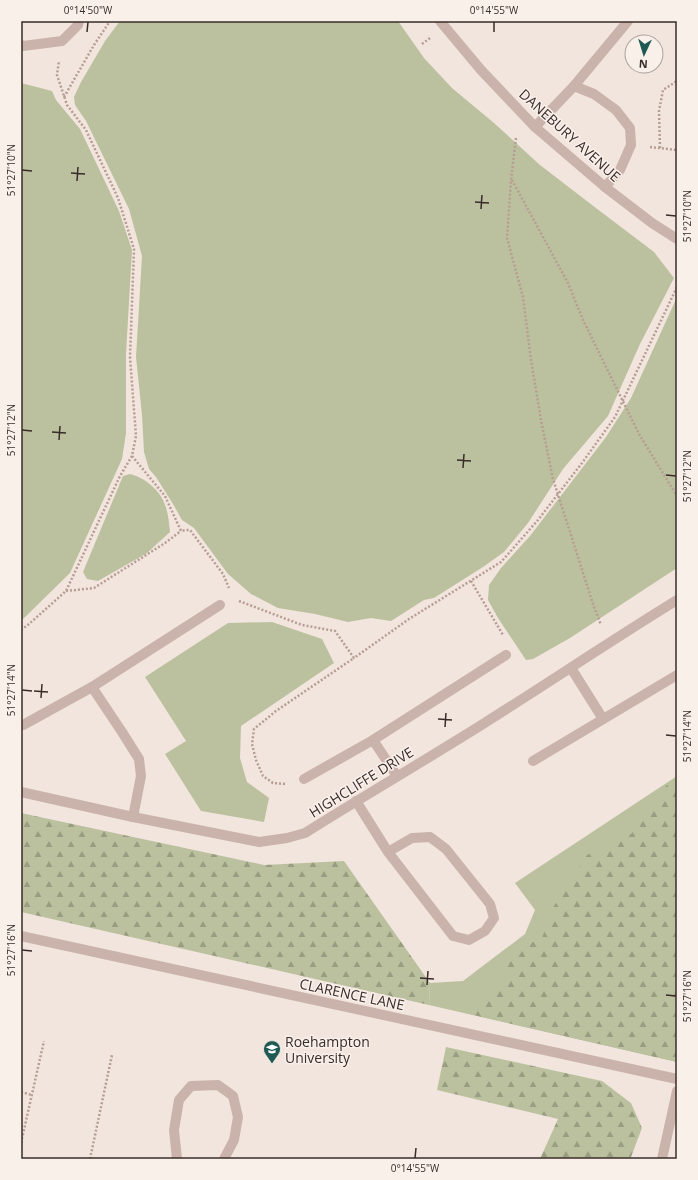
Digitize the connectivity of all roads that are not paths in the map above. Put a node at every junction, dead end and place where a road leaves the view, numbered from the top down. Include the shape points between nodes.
1 (78, 21) edge
2 (440, 21) edge
3 (628, 21) edge
4 (21, 45) edge
5 (574, 86) junction
6 (535, 127) junction
7 (605, 188) junction
8 (677, 239) edge
9 (677, 600) edge
10 (220, 605) dead end
11 (506, 654) road end
12 (571, 668) junction
13 (677, 674) edge
14 (92, 687) junction
15 (603, 719) junction
16 (23, 725) dead end
17 (373, 740) junction
18 (533, 761) dead end
19 (397, 776) junction
20 (304, 778) road end
21 (21, 792) edge
22 (356, 801) junction
23 (133, 817) junction
24 (388, 852) junction
25 (21, 936) edge
26 (677, 1079) edge
27 (677, 1091) edge
28 (177, 1159) edge
29 (224, 1159) edge
30 (662, 1159) edge

1 - 4 street via 78,25 62,41
2 - 6 street, DANEBURY AVENUE via 481,70
3 - 5 street
5 - 6 street
5 - 7 street via 594,94 616,110 630,128 631,145 620,170
6 - 7 street, DANEBURY AVENUE
7 - 8 street, DANEBURY AVENUE
9 - 12 street, HIGHCLIFFE DRIVE
10 - 14 street
11 - 17 street
12 - 15 street
12 - 19 street, HIGHCLIFFE DRIVE
13 - 15 street
14 - 16 street
14 - 23 street via 139,759 142,776
15 - 18 street
17 - 19 street
17 - 20 street
19 - 22 street, HIGHCLIFFE DRIVE
21 - 23 street, HIGHCLIFFE DRIVE
22 - 23 street, HIGHCLIFFE DRIVE via 305,833 259,842
22 - 24 street
24 - 24 street via 453,936 469,940 485,931 494,918 490,904 446,849 430,837 412,838
25 - 26 street, CLARENCE LANE
27 - 30 street
28 - 29 street via 174,1130 179,1100 191,1086 218,1085 233,1096 238,1117 234,1140

